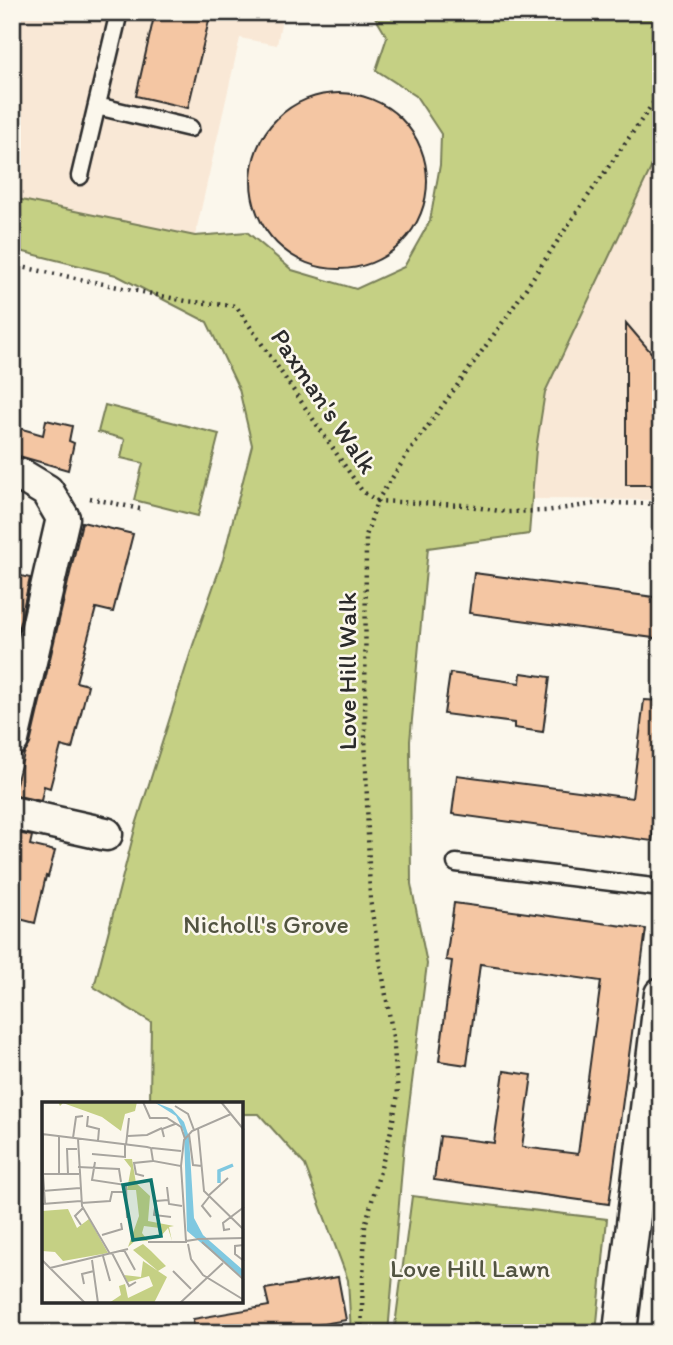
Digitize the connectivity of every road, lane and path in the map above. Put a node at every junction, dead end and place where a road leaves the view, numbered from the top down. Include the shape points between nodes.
1 (119, 12) edge
2 (661, 92) edge
3 (97, 106) junction
4 (190, 128) dead end
5 (80, 176) dead end
6 (12, 265) edge
7 (12, 474) edge
8 (377, 501) junction
9 (661, 505) edge
10 (56, 507) junction
11 (140, 509) dead end
12 (12, 740) edge
13 (12, 813) edge
14 (106, 834) dead end
15 (456, 863) dead end
16 (661, 888) edge
17 (661, 994) edge
18 (360, 1333) edge
19 (621, 1333) edge

1 - 3 lane
2 - 8 path, Love Hill Walk
3 - 4 lane
3 - 5 lane
6 - 8 path, Paxman's Walk via 186,301 236,306 362,491
7 - 10 street via 47,491
8 - 9 path, Paxman's Walk via 506,512 600,503
8 - 18 path, Love Hill Walk via 366,536 365,574 370,900 398,1094 365,1226
10 - 11 path via 75,495
10 - 12 street via 63,518
13 - 14 street
15 - 16 lane
17 - 19 street

